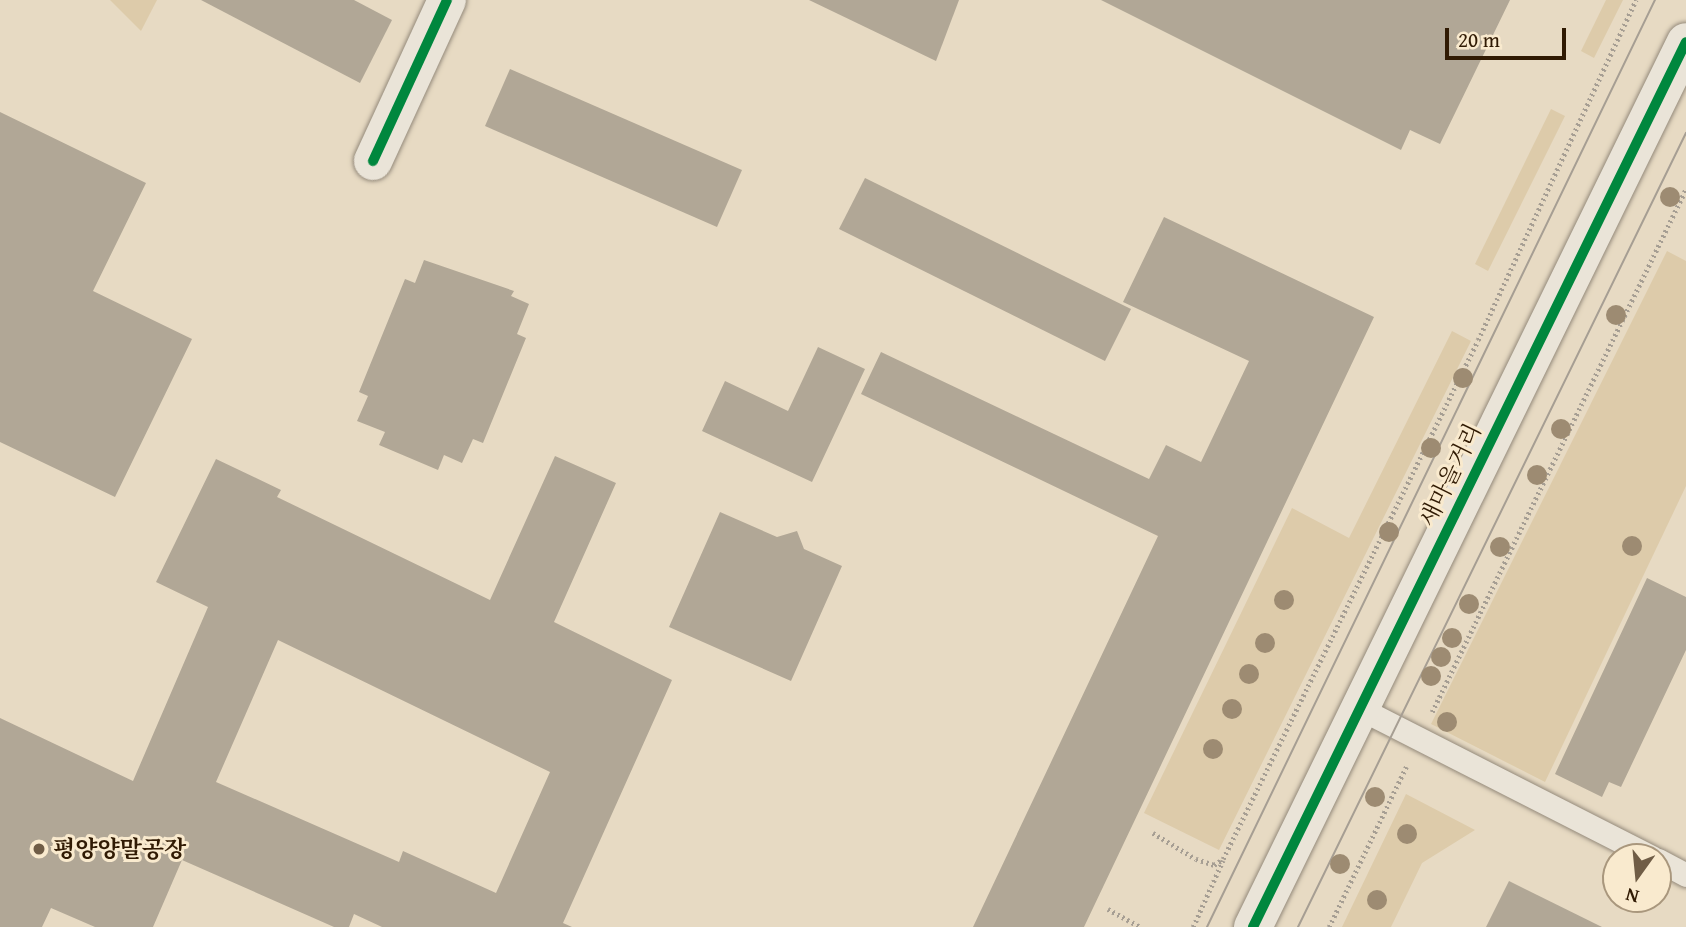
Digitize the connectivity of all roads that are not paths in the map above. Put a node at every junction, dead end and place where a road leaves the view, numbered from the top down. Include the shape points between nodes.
1 (447, 0) edge
2 (1686, 42) edge
3 (373, 161) dead end
4 (1359, 708) junction
5 (1624, 843) edge
6 (1253, 927) edge

1 - 3 main road
2 - 4 main road, 새마을거리
4 - 5 lane
4 - 6 main road, 새마을거리

